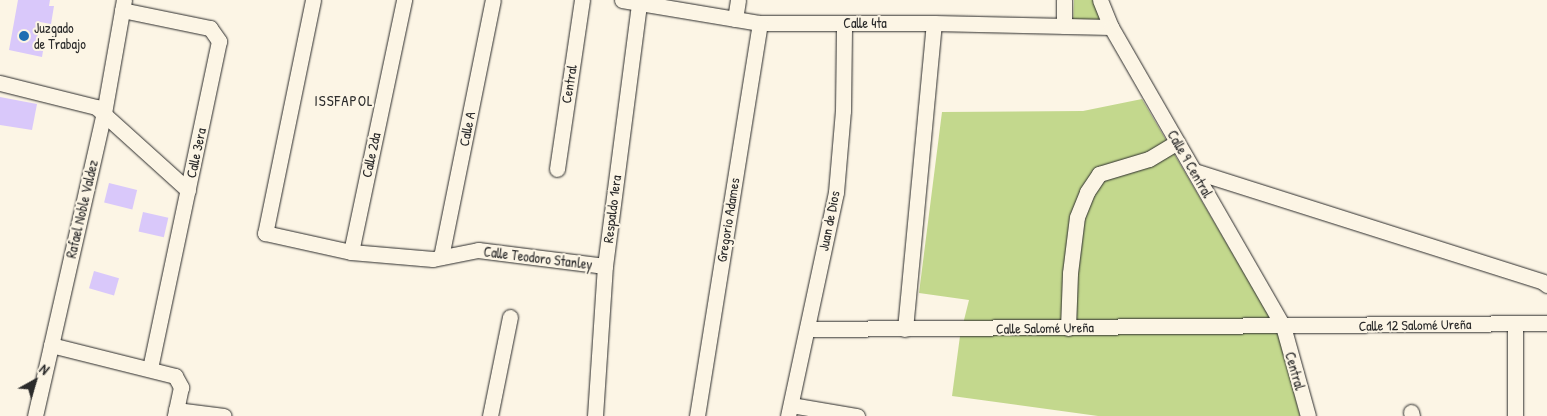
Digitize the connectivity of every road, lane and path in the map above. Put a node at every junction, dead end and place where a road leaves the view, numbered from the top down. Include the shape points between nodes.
1 (313, 0) edge
2 (404, 0) edge
3 (493, 0) edge
4 (582, 0) edge
5 (622, 0) edge
6 (738, 0) edge
7 (1064, 0) edge
8 (1100, 0) edge
9 (639, 3) junction
10 (123, 5) edge
11 (735, 19) junction
12 (844, 23) junction
13 (934, 23) junction
14 (760, 24) junction
15 (1064, 26) junction
16 (1111, 27) junction
17 (0, 83) edge
18 (104, 114) junction
19 (1177, 142) junction
20 (557, 169) dead end
21 (1194, 171) junction
22 (188, 190) junction
23 (351, 252) junction
24 (441, 257) junction
25 (605, 266) junction
26 (1547, 285) edge
27 (510, 316) dead end
28 (1547, 323) edge
29 (1514, 324) junction
30 (1282, 326) junction
31 (1068, 328) junction
32 (807, 329) junction
33 (906, 329) junction
34 (51, 345) junction
35 (150, 368) junction
36 (790, 410) edge
37 (176, 413) edge
38 (35, 416) edge
39 (224, 416) edge
40 (490, 416) edge
41 (595, 416) edge
42 (697, 416) edge
43 (857, 416) edge
44 (1308, 416) edge
45 (1515, 416) edge

1 - 23 street, Calle Teodoro Stanley via 265,233
2 - 23 street, Calle 2da
3 - 24 street, Calle A
4 - 20 street, Central
5 - 9 street, Calle 4ta
6 - 11 street
7 - 15 street
8 - 16 street, Calle 9 Central
9 - 11 street, Calle 4ta
9 - 25 street, Respaldo 1era
10 - 18 street, Rafael Noble Valdez
10 - 22 street, Calle 3era via 210,28 219,42
11 - 14 street, Calle 4ta
12 - 13 street, Calle 4ta
12 - 14 street, Calle 4ta
12 - 32 street, Juan de Dios via 843,111 836,192
13 - 15 street, Calle 4ta
13 - 33 street
14 - 42 street, Gregorio Adames
15 - 16 street, Calle 4ta
16 - 19 street, Calle 9 Central
17 - 18 street via 96,107
18 - 22 street
18 - 34 street, Rafael Noble Valdez
19 - 21 street, Calle 9 Central
19 - 31 street via 1149,159 1100,174 1086,192 1077,217
21 - 26 street
21 - 30 street, Calle 9 Central
22 - 35 street, Calle 3era
23 - 24 street, Calle Teodoro Stanley
24 - 25 street, Calle Teodoro Stanley via 478,250
25 - 41 street, Respaldo 1era
27 - 40 street
28 - 29 street, Calle 12 Salomé Ureña
29 - 30 street, Calle 12 Salomé Ureña
29 - 45 street
30 - 31 street, Calle Salomé Ureña
30 - 44 street, Central
31 - 33 street, Calle Salomé Ureña
32 - 33 street, Calle Salomé Ureña
32 - 36 street, Juan de Dios
34 - 35 street
34 - 38 street, Rafael Noble Valdez
35 - 37 street via 175,376 181,386
36 - 43 street
37 - 39 street

